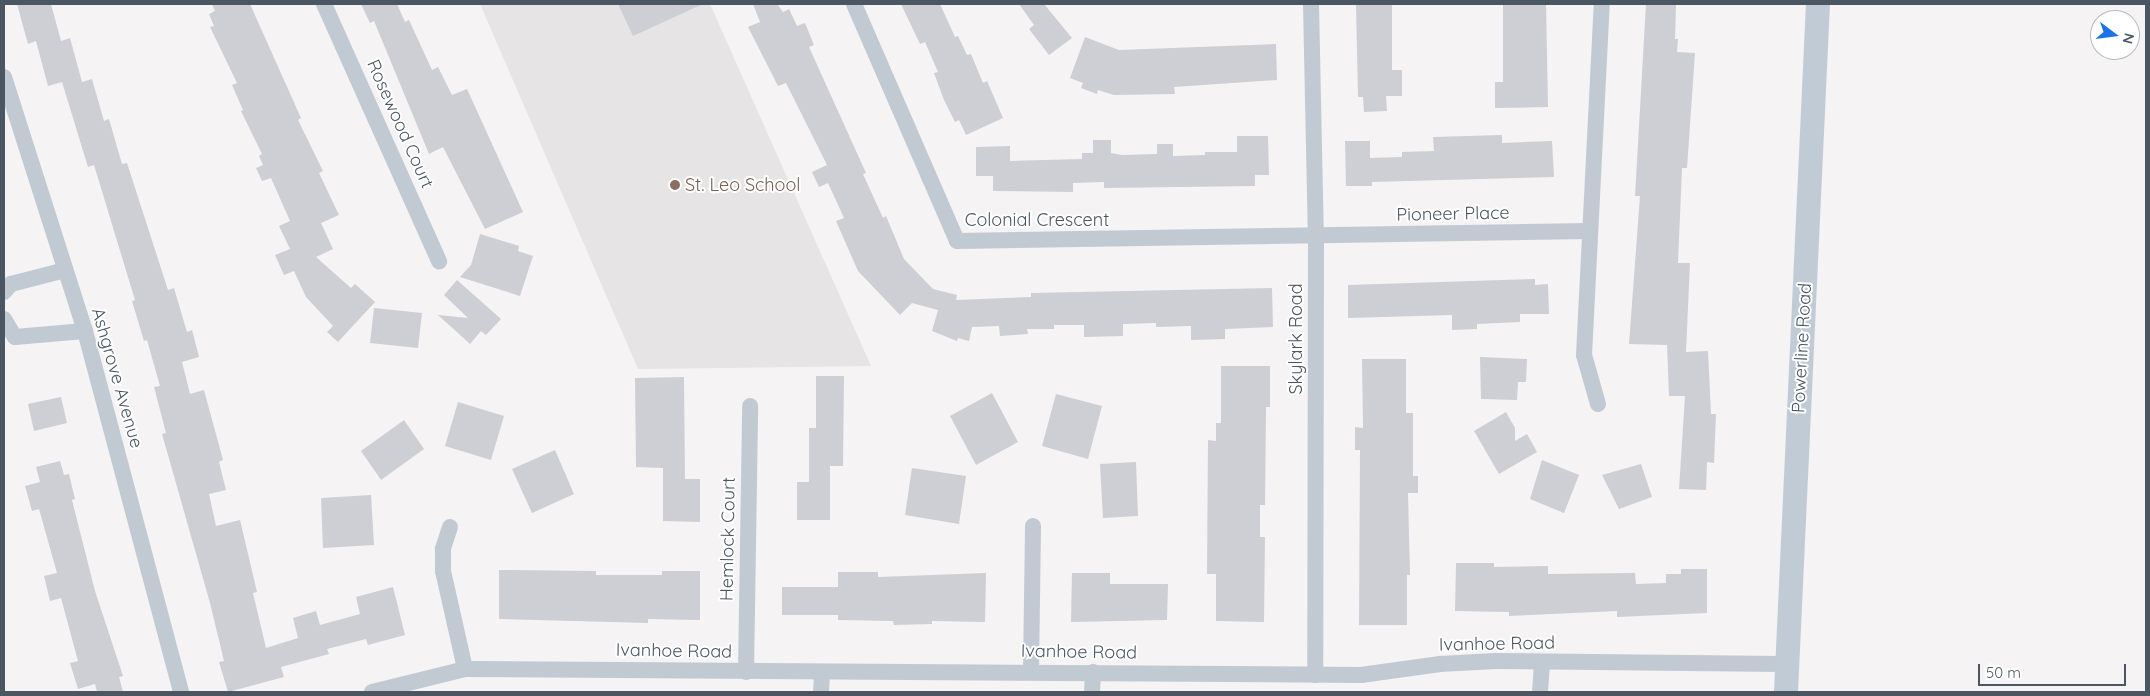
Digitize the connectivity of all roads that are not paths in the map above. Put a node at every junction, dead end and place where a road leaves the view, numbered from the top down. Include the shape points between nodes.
1 (324, 4) edge
2 (854, 4) edge
3 (1311, 4) edge
4 (1602, 4) edge
5 (1818, 4) edge
6 (4, 77) edge
7 (1590, 231) junction
8 (1316, 238) junction
9 (439, 261) dead end
10 (65, 270) junction
11 (4, 292) edge
12 (4, 320) edge
13 (85, 331) junction
14 (1598, 404) dead end
15 (750, 406) dead end
16 (1033, 526) dead end
17 (450, 527) dead end
18 (1542, 662) junction
19 (1787, 664) junction
20 (465, 669) junction
21 (1031, 670) junction
22 (746, 672) junction
23 (1093, 672) junction
24 (822, 673) junction
25 (1315, 675) junction
26 (181, 692) edge
27 (372, 692) edge
28 (821, 692) edge
29 (1092, 692) edge
30 (1540, 692) edge
31 (1786, 692) edge

1 - 9 street, Rosewood Court
2 - 8 street, Colonial Crescent via 956,241
3 - 8 street, Skylark Road
4 - 7 street
5 - 19 main road, Powerline Road
6 - 10 street, Ashgrove Avenue
7 - 8 street, Pioneer Place
7 - 14 street via 1584,355
8 - 25 street, Skylark Road
10 - 11 street via 11,284
10 - 13 street, Ashgrove Avenue
12 - 13 street via 15,337
13 - 26 street, Ashgrove Avenue
15 - 22 street, Hemlock Court
16 - 21 street
17 - 20 street via 444,548 443,571
18 - 19 street, Ivanhoe Road
18 - 25 street, Ivanhoe Road via 1454,662 1374,675
18 - 30 street
19 - 31 main road, Powerline Road
20 - 22 street, Ivanhoe Road
20 - 27 street, Ivanhoe Road
21 - 23 street, Ivanhoe Road
21 - 24 street, Ivanhoe Road
22 - 24 street, Ivanhoe Road
23 - 25 street, Ivanhoe Road
23 - 29 street
24 - 28 street

